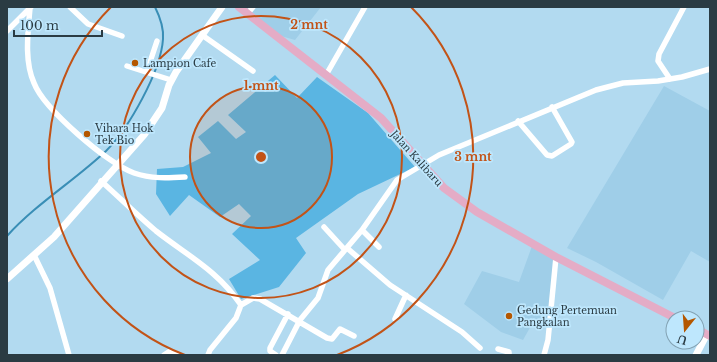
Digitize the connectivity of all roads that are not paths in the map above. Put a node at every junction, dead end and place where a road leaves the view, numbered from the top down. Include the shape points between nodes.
1 (70, 7) edge
2 (222, 7) edge
3 (240, 7) edge
4 (365, 7) edge
5 (684, 7) edge
6 (31, 8) edge
7 (250, 10) edge
8 (7, 31) edge
9 (202, 35) junction
10 (122, 36) dead end
11 (157, 42) dead end
12 (127, 66) dead end
13 (710, 69) edge
14 (254, 71) dead end
15 (150, 72) junction
16 (326, 75) junction
17 (670, 79) junction
18 (171, 80) junction
19 (552, 107) junction
20 (518, 121) junction
21 (115, 164) junction
22 (421, 164) junction
23 (185, 177) dead end
24 (102, 181) junction
25 (324, 228) dead end
26 (362, 230) junction
27 (379, 247) dead end
28 (346, 249) junction
29 (34, 255) junction
30 (556, 257) junction
31 (7, 279) edge
32 (406, 295) junction
33 (241, 305) junction
34 (665, 313) edge
35 (288, 314) junction
36 (395, 319) dead end
37 (300, 320) junction
38 (708, 335) edge
39 (354, 336) dead end
40 (480, 348) dead end
41 (498, 349) dead end
42 (69, 355) edge
43 (164, 355) edge
44 (177, 355) edge
45 (208, 355) edge
46 (276, 355) edge
47 (282, 355) edge
48 (509, 355) edge
49 (544, 355) edge
50 (696, 355) edge

1 - 10 street via 88,24
2 - 9 street
3 - 7 main road, Jalan Kalibaru
4 - 16 street
5 - 17 street via 659,54 658,61
6 - 8 street
6 - 21 street via 28,51 34,84 42,99 78,136
7 - 16 main road, Jalan Kalibaru
9 - 14 street
9 - 18 street
11 - 15 street
12 - 15 street
13 - 17 street
15 - 18 street
16 - 22 main road, Jalan Kalibaru via 381,118
17 - 19 street via 623,83 596,90
18 - 21 street via 162,108 154,121
19 - 20 street
19 - 20 street via 572,142 552,156 547,155
20 - 22 street
21 - 23 street via 135,174
21 - 24 street
22 - 26 street via 392,185
22 - 30 main road, Jalan Kalibaru via 444,188 477,212
24 - 29 street via 58,232
24 - 33 street via 156,231 213,273 229,288
25 - 28 street
26 - 27 street
26 - 28 street
28 - 32 street
28 - 37 street via 328,270 318,298
29 - 31 street
29 - 42 street via 50,288
30 - 34 main road, Jalan Kalibaru
30 - 49 street via 548,340
32 - 36 street
32 - 40 street via 462,332
33 - 35 street via 256,298
33 - 45 street via 236,318
35 - 37 street
35 - 46 street via 270,348
37 - 39 street via 329,338 334,337 340,329
37 - 47 street
38 - 50 street
41 - 48 street via 509,352
43 - 44 street via 170,351

